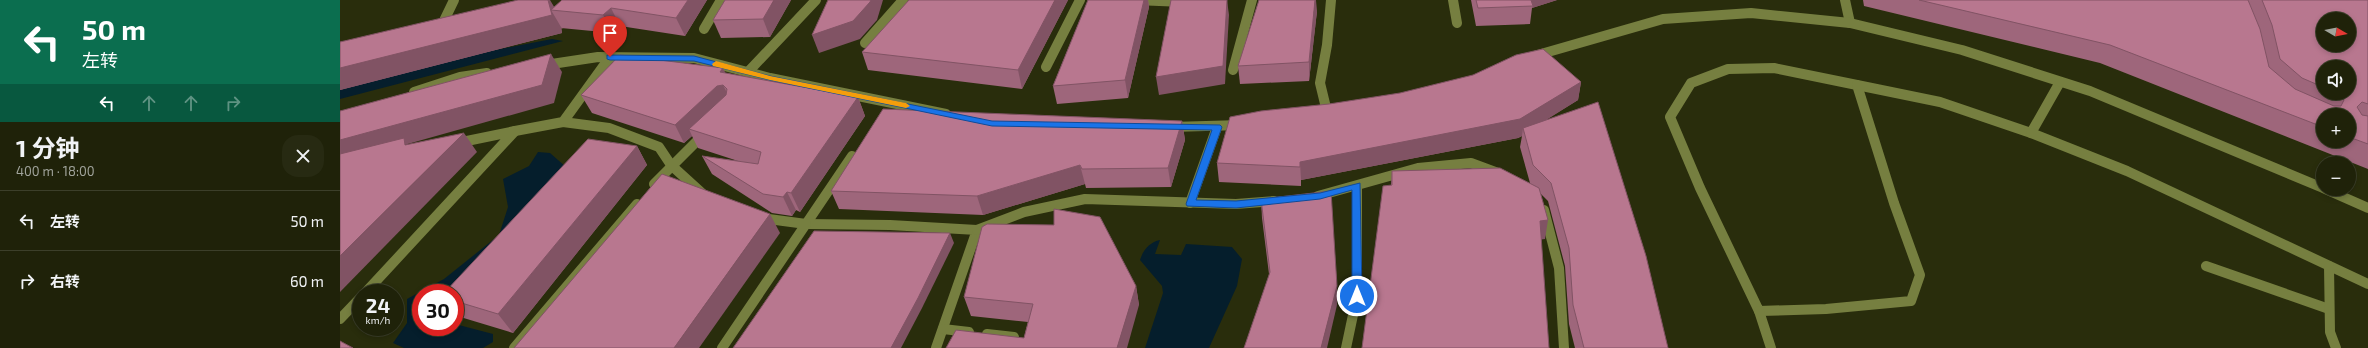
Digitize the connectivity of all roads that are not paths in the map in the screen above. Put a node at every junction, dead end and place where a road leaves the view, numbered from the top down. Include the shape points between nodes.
1 (454, 0) edge
2 (721, 0) edge
3 (816, 0) edge
4 (903, 0) edge
5 (1080, 0) edge
6 (1135, 0) edge
7 (1252, 0) edge
8 (1331, 0) edge
9 (1453, 0) edge
10 (1845, 0) edge
11 (1194, 2) edge
12 (1457, 23) dead end
13 (1850, 23) junction
14 (454, 27) edge
15 (704, 29) dead end
16 (865, 43) dead end
17 (610, 57) junction
18 (1528, 59) edge
19 (536, 66) edge
20 (1046, 68) dead end
21 (1233, 70) dead end
22 (498, 71) edge
23 (748, 72) junction
24 (2060, 82) junction
25 (1857, 84) junction
26 (407, 94) edge
27 (954, 116) edge
28 (1328, 116) edge
29 (563, 122) junction
30 (714, 124) edge
31 (1249, 124) edge
32 (1162, 126) edge
33 (1217, 127) junction
34 (515, 132) junction
35 (2031, 133) junction
36 (447, 144) edge
37 (852, 156) edge
38 (671, 165) junction
39 (1508, 176) edge
40 (1357, 186) junction
41 (2316, 186) edge
42 (2340, 196) edge
43 (1304, 198) edge
44 (1537, 198) edge
45 (1282, 200) edge
46 (716, 202) edge
47 (1190, 204) junction
48 (2368, 208) edge
49 (748, 215) edge
50 (806, 224) junction
51 (977, 230) junction
52 (2206, 266) dead end
53 (2329, 266) junction
54 (372, 284) edge
55 (2368, 284) edge
56 (352, 306) edge
57 (1759, 310) junction
58 (2329, 310) junction
59 (340, 319) edge
60 (943, 329) junction
61 (1014, 337) edge
62 (514, 348) edge
63 (722, 348) edge
64 (936, 348) edge
65 (1346, 348) edge
66 (1564, 348) edge
67 (1771, 348) edge
68 (2336, 348) edge

1 - 14 street via 435,31
2 - 15 street
3 - 23 street
4 - 16 street
5 - 20 street
6 - 11 street
7 - 21 street
8 - 28 street via 1320,83
9 - 12 street
10 - 13 street
13 - 18 street via 1751,13 1663,19 1540,53
13 - 24 street via 1962,50
17 - 19 street
17 - 23 street via 694,58
17 - 29 street
22 - 26 street via 460,77
23 - 27 street
24 - 35 street
24 - 41 street via 2090,91
25 - 35 street via 1940,102
25 - 57 street via 1894,203 1920,275 1911,300 1826,309
25 - 57 street via 1774,68 1728,69 1691,83 1670,117 1700,188
29 - 34 street
29 - 38 street via 609,128 652,144 659,147
30 - 38 street
31 - 33 street
32 - 33 street
33 - 47 street
34 - 36 street
34 - 54 street
35 - 53 street via 2127,171
37 - 50 street
38 - 46 street via 709,200
38 - 62 street
39 - 40 street via 1471,163 1418,168
40 - 43 street
40 - 65 street via 1357,296
42 - 48 street
44 - 66 street via 1542,203 1559,268
45 - 47 street
47 - 51 street via 1085,199 1024,212
49 - 50 street
50 - 51 street
50 - 63 street
51 - 60 street
52 - 58 street
53 - 55 street
53 - 58 street
56 - 59 street
57 - 67 street
58 - 68 street via 2330,332
60 - 61 street
60 - 64 street

